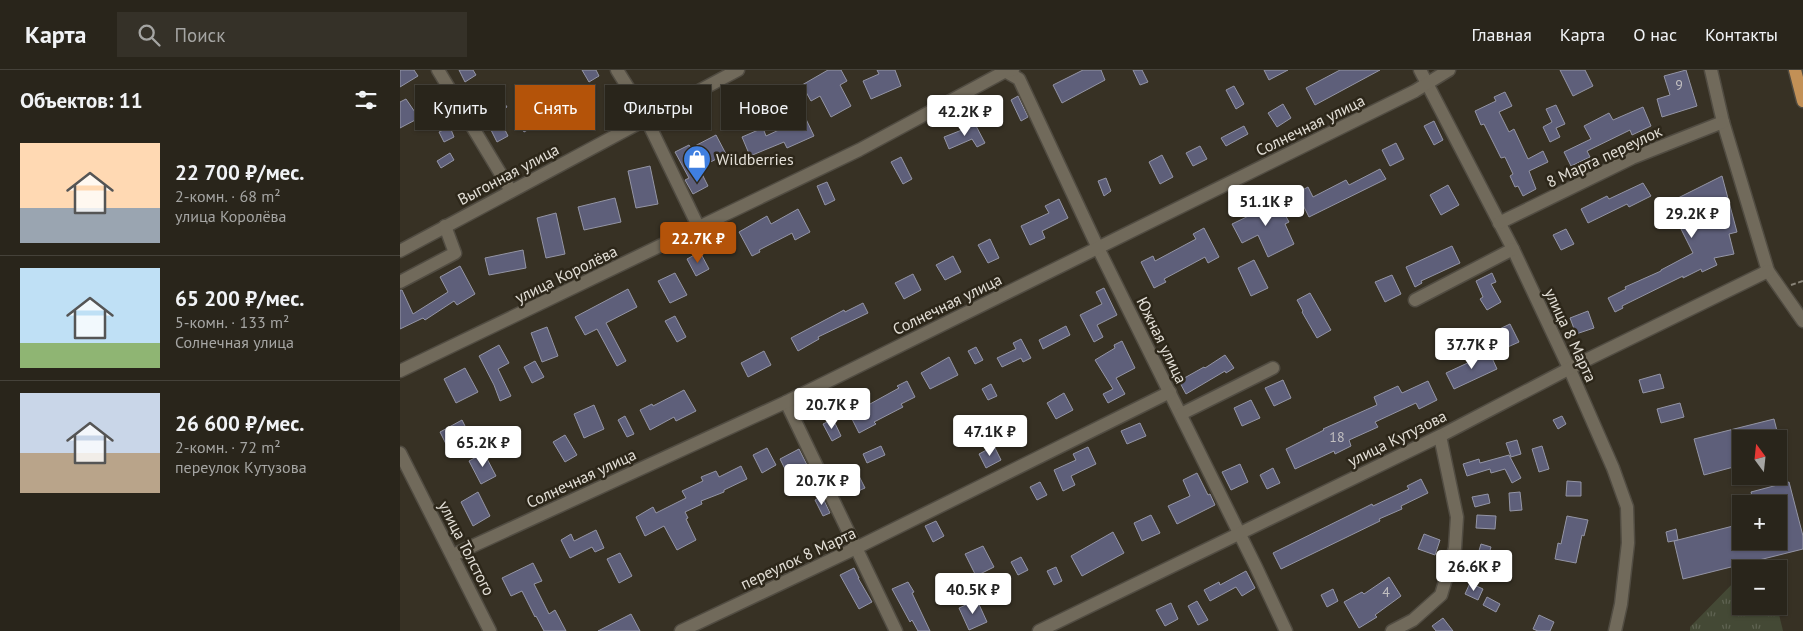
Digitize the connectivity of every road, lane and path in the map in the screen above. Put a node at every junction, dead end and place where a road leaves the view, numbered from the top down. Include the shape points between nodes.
1 (438, 70) edge
2 (617, 70) edge
3 (738, 70) edge
4 (1420, 70) edge
5 (1449, 70) edge
6 (1711, 70) edge
7 (1795, 70) edge
8 (1006, 71) edge
9 (725, 73) edge
10 (1427, 84) junction
11 (626, 85) edge
12 (704, 85) edge
13 (1803, 101) edge
14 (1724, 122) junction
15 (625, 130) edge
16 (651, 130) edge
17 (511, 191) junction
18 (1499, 223) junction
19 (445, 226) junction
20 (699, 228) junction
21 (1098, 248) junction
22 (1513, 249) junction
23 (400, 251) edge
24 (1768, 271) junction
25 (400, 282) edge
26 (1415, 300) dead end
27 (1803, 321) edge
28 (1273, 368) dead end
29 (1570, 370) junction
30 (400, 371) edge
31 (1170, 392) junction
32 (786, 402) junction
33 (1181, 414) junction
34 (1440, 436) junction
35 (400, 453) edge
36 (1240, 534) junction
37 (856, 548) junction
38 (452, 555) junction
39 (490, 631) edge
40 (681, 631) edge
41 (896, 631) edge
42 (1039, 631) edge
43 (1286, 631) edge
44 (1392, 631) edge
45 (1615, 631) edge

1 - 17 street
2 - 11 street
3 - 9 street, Выгонная улица
4 - 10 street, улица 8 Марта
5 - 10 street, Солнечная улица
6 - 14 street
7 - 13 main road
8 - 20 street, улица Королёва via 859,150
8 - 21 street, Южная улица via 1019,79
9 - 12 street, Выгонная улица
10 - 18 street, улица 8 Марта
10 - 21 street, Солнечная улица
14 - 18 street, 8 Марта переулок via 1632,158
14 - 24 street
15 - 17 street, Выгонная улица
16 - 20 street
17 - 19 street, Выгонная улица
18 - 22 street, улица 8 Марта
19 - 23 street, Выгонная улица
19 - 25 street via 455,253
20 - 30 street, улица Королёва
21 - 31 street, Южная улица
21 - 32 street, Солнечная улица
22 - 26 street
22 - 29 street, улица 8 Марта
24 - 27 street
24 - 29 street, улица Кутузова
28 - 33 street
29 - 34 street, улица Кутузова
29 - 45 street, улица 8 Марта via 1627,506 1628,543 1622,604
31 - 33 street, Южная улица
31 - 37 street, переулок 8 Марта
32 - 37 street
32 - 38 street, Солнечная улица
33 - 36 street, Южная улица
34 - 36 street, улица Кутузова
34 - 44 street via 1457,517 1454,548 1441,595 1413,620
35 - 38 street, улица Толстого
36 - 42 street, улица Кутузова
36 - 43 street, Южная улица
37 - 40 street, переулок 8 Марта
37 - 41 street
38 - 39 street, улица Толстого

